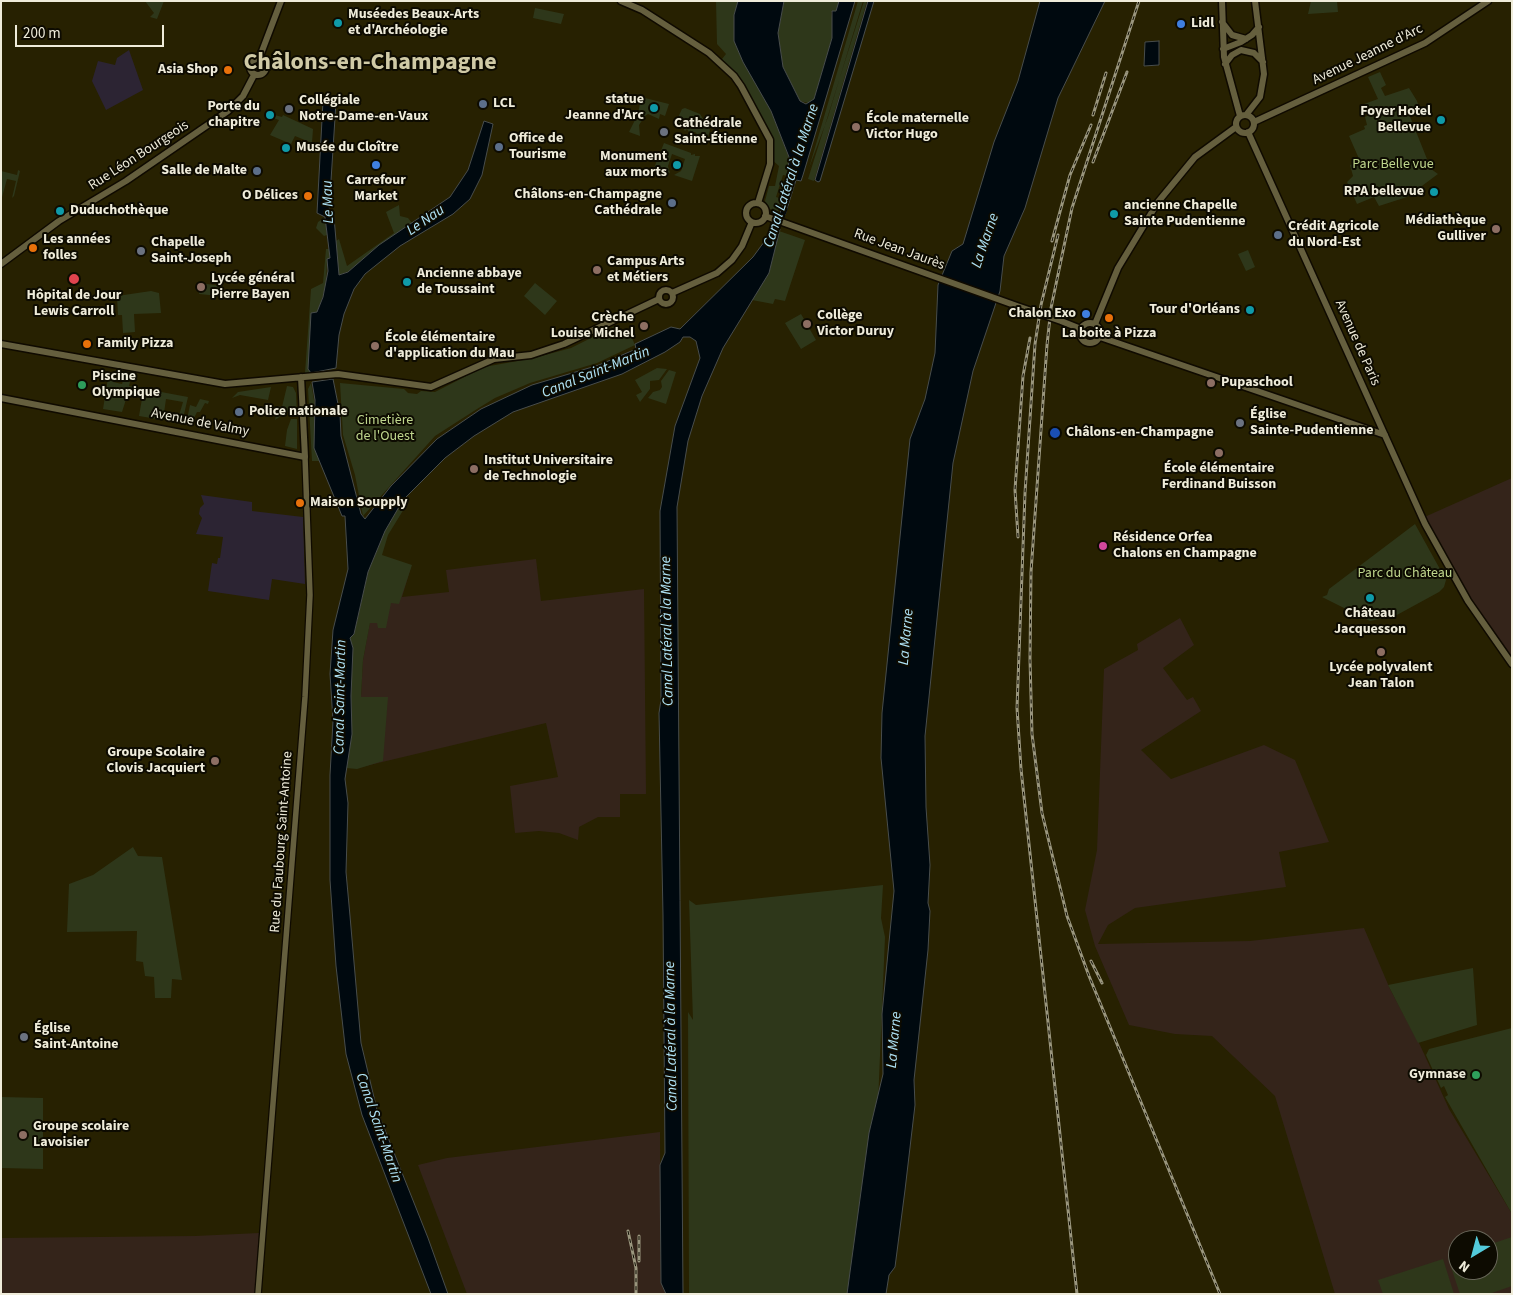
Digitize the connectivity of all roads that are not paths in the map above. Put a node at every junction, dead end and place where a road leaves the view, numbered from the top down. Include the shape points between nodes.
1 (281, 1) edge
2 (621, 1) edge
3 (1222, 1) edge
4 (1255, 1) edge
5 (1488, 1) edge
6 (1222, 21) junction
7 (1259, 26) junction
8 (1246, 39) junction
9 (1223, 48) junction
10 (259, 59) junction
11 (1264, 63) junction
12 (1225, 64) junction
13 (254, 75) junction
14 (1243, 115) junction
15 (1254, 122) junction
16 (1236, 127) junction
17 (1248, 132) junction
18 (758, 203) junction
19 (768, 217) junction
20 (752, 222) junction
21 (1, 264) edge
22 (672, 293) junction
23 (658, 299) junction
24 (1095, 324) junction
25 (1081, 329) junction
26 (1100, 337) junction
27 (1, 344) edge
28 (304, 377) junction
29 (1, 398) edge
30 (1385, 435) junction
31 (305, 457) junction
32 (1512, 664) edge
33 (258, 1294) edge

1 - 10 main road
2 - 18 main road via 642,10 709,53 741,86 770,140 770,164
3 - 6 main road
4 - 7 main road
5 - 15 main road, Avenue Jeanne d'Arc via 1425,43
6 - 8 main road via 1232,36
6 - 9 main road
7 - 8 main road
7 - 11 main road
8 - 9 main road
9 - 12 main road
10 - 13 main road via 252,60 250,64
10 - 13 main road via 264,62 265,70
11 - 12 main road via 1254,53 1241,50
11 - 14 main road via 1260,97
12 - 14 main road
13 - 21 main road, Rue Léon Bourgeois via 243,96 228,111 126,181 59,221
14 - 15 main road
14 - 16 main road via 1236,121
15 - 17 main road
16 - 17 main road via 1243,133
16 - 24 main road via 1196,157 1158,202 1118,268
17 - 30 main road, Avenue de Paris
18 - 19 main road via 765,208
18 - 20 main road via 747,209 747,218
19 - 20 main road
19 - 25 main road, Rue Jean Jaurès, bridge
20 - 22 main road via 732,260 717,273
22 - 23 main road via 663,291
22 - 23 main road via 673,301 669,304 664,305
23 - 28 main road via 564,344 531,354 494,359 431,387 338,374
24 - 25 main road
24 - 26 main road
25 - 26 main road via 1080,336 1086,342 1093,343
26 - 30 main road
27 - 28 main road via 232,385
28 - 31 main road
29 - 31 main road, Avenue de Valmy
30 - 32 main road, Avenue de Paris via 1433,541 1468,601
31 - 33 street, Rue du Faubourg Saint-Antoine via 310,595 306,688

